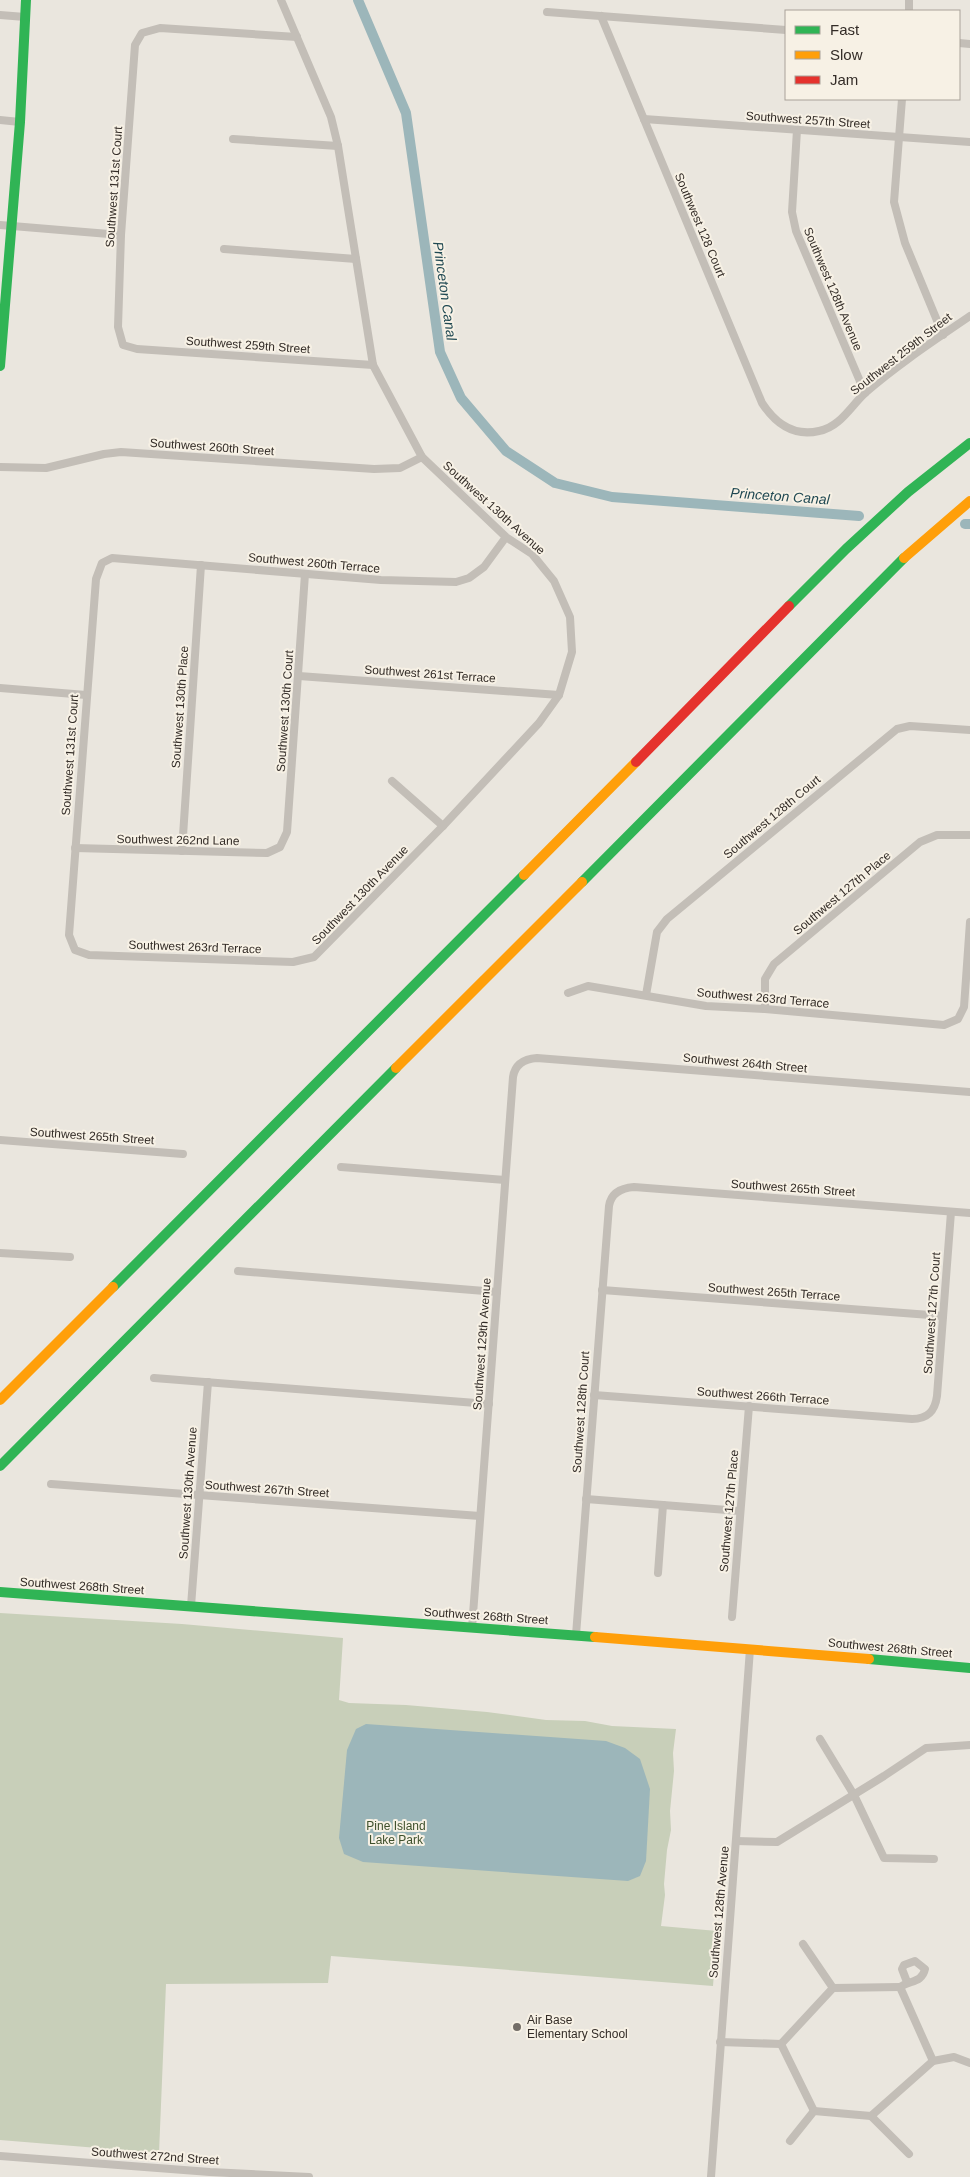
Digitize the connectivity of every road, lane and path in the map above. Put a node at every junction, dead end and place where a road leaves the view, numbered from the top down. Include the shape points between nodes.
1 (26, 0) edge
2 (282, 0) edge
3 (548, 12) dead end
4 (0, 15) edge
5 (602, 16) junction
6 (25, 17) junction
7 (785, 30) edge
8 (297, 36) junction
9 (902, 100) edge
10 (644, 119) junction
11 (0, 120) edge
12 (20, 122) junction
13 (797, 130) junction
14 (899, 138) junction
15 (233, 139) dead end
16 (970, 142) edge
17 (338, 146) junction
18 (5, 226) edge
19 (121, 235) junction
20 (224, 249) dead end
21 (356, 259) junction
22 (970, 316) edge
23 (943, 335) junction
24 (123, 345) joint
25 (373, 364) junction
26 (0, 366) edge
27 (865, 393) junction
28 (794, 431) joint
29 (970, 443) edge
30 (422, 457) junction
31 (0, 467) edge
32 (970, 501) edge
33 (506, 537) junction
34 (102, 563) joint
35 (201, 564) junction
36 (305, 574) junction
37 (299, 676) junction
38 (0, 688) edge
39 (86, 695) junction
40 (559, 695) junction
41 (970, 730) edge
42 (392, 781) dead end
43 (443, 826) junction
44 (970, 835) edge
45 (280, 847) joint
46 (75, 848) junction
47 (182, 851) junction
48 (970, 922) edge
49 (75, 950) joint
50 (314, 957) joint
51 (568, 993) dead end
52 (646, 995) junction
53 (765, 1009) junction
54 (520, 1064) joint
55 (970, 1092) edge
56 (0, 1140) edge
57 (183, 1154) dead end
58 (342, 1167) dead end
59 (505, 1180) junction
60 (616, 1193) joint
61 (951, 1212) junction
62 (970, 1213) edge
63 (0, 1253) edge
64 (70, 1258) dead end
65 (238, 1271) dead end
66 (602, 1290) junction
67 (497, 1292) junction
68 (943, 1316) junction
69 (154, 1378) dead end
70 (208, 1382) junction
71 (594, 1395) junction
72 (0, 1400) edge
73 (489, 1404) junction
74 (749, 1406) junction
75 (929, 1415) joint
76 (0, 1466) edge
77 (51, 1484) dead end
78 (199, 1495) junction
79 (586, 1499) junction
80 (663, 1505) junction
81 (740, 1511) junction
82 (480, 1516) junction
83 (658, 1573) dead end
84 (0, 1592) edge
85 (191, 1606) junction
86 (732, 1617) dead end
87 (472, 1628) junction
88 (576, 1635) junction
89 (750, 1649) junction
90 (970, 1668) edge
91 (820, 1739) dead end
92 (970, 1746) edge
93 (854, 1795) junction
94 (736, 1841) junction
95 (934, 1859) dead end
96 (803, 1944) dead end
97 (833, 1988) junction
98 (720, 2042) junction
99 (782, 2044) junction
100 (933, 2061) junction
101 (970, 2063) edge
102 (814, 2111) junction
103 (871, 2116) junction
104 (790, 2141) dead end
105 (909, 2154) dead end
106 (0, 2156) edge
107 (309, 2177) edge
108 (711, 2177) edge

1 - 6 main road
2 - 8 street, Southwest 130th Avenue
3 - 5 street
4 - 6 street
5 - 7 street
5 - 10 street, Southwest 128 Court
6 - 12 main road
8 - 17 street, Southwest 130th Avenue via 331,117
8 - 19 street, Southwest 131st Court via 160,28 142,33 135,45
9 - 14 street
10 - 13 street, Southwest 257th Street
10 - 28 street, Southwest 128 Court via 762,403 774,420
11 - 12 street
12 - 18 main road
13 - 14 street, Southwest 257th Street
13 - 27 street, Southwest 128th Avenue via 792,212 796,231
14 - 16 street, Southwest 257th Street
14 - 23 street via 894,202 898,223
15 - 17 street
17 - 21 street, Southwest 130th Avenue
18 - 19 street
18 - 26 main road
19 - 24 street, Southwest 131st Court via 118,327
20 - 21 street
21 - 25 street, Southwest 130th Avenue
22 - 23 street, Southwest 259th Street
23 - 27 street, Southwest 259th Street
24 - 25 street, Southwest 259th Street via 137,350
25 - 30 street, Southwest 130th Avenue
27 - 28 street, Southwest 259th Street via 836,423 820,431
29 - 72 main road via 908,492 846,548
30 - 31 street, Southwest 260th Street via 400,468 374,468 121,452 46,468
30 - 33 street, Southwest 130th Avenue
32 - 76 main road via 909,553
33 - 36 street, Southwest 260th Terrace via 484,567 469,578 456,582
33 - 40 street, Southwest 130th Avenue via 532,554 554,581 570,617 572,652
34 - 35 street, Southwest 260th Terrace via 112,558
34 - 39 street, Southwest 131st Court via 96,579
35 - 36 street, Southwest 260th Terrace
35 - 47 street, Southwest 130th Place
36 - 37 street, Southwest 130th Court
37 - 40 street, Southwest 261st Terrace
37 - 45 street, Southwest 130th Court via 287,832
38 - 39 street
39 - 46 street, Southwest 131st Court
40 - 43 street, Southwest 130th Avenue via 539,723
41 - 52 street, Southwest 128th Court via 910,726 897,729 667,919 657,932
42 - 43 street
43 - 50 street, Southwest 130th Avenue
44 - 53 street, Southwest 127th Place via 937,835 920,842 774,964 765,979
45 - 47 street, Southwest 262nd Lane via 267,853
46 - 47 street, Southwest 262nd Lane
46 - 49 street, Southwest 131st Court via 69,935
48 - 53 street, Southwest 263rd Terrace via 964,1007 958,1019 944,1025
49 - 50 street, Southwest 263rd Terrace via 89,955 284,961
51 - 52 street, Southwest 263rd Terrace via 588,986
52 - 53 street, Southwest 263rd Terrace via 706,1006
54 - 55 street, Southwest 264th Street via 537,1058
54 - 59 street, Southwest 129th Avenue via 513,1077
56 - 57 street, Southwest 265th Street
58 - 59 street
59 - 67 street, Southwest 129th Avenue
60 - 61 street, Southwest 265th Street via 634,1187
60 - 66 street, Southwest 128th Court via 609,1206
61 - 62 street, Southwest 265th Street
61 - 68 street, Southwest 127th Court
63 - 64 street
65 - 67 street
66 - 68 street, Southwest 265th Terrace
66 - 71 street, Southwest 128th Court
67 - 73 street, Southwest 129th Avenue
68 - 75 street, Southwest 127th Court via 936,1404
69 - 70 street
70 - 73 street
70 - 78 street, Southwest 130th Avenue
71 - 74 street, Southwest 266th Terrace
71 - 79 street, Southwest 128th Court
73 - 82 street, Southwest 129th Avenue
74 - 75 street, Southwest 266th Terrace via 912,1419
74 - 81 street, Southwest 127th Place
77 - 78 street, Southwest 267th Street
78 - 82 street, Southwest 267th Street
78 - 85 street, Southwest 130th Avenue
79 - 80 street
79 - 88 street, Southwest 128th Court
80 - 81 street
80 - 83 street
81 - 86 street, Southwest 127th Place
82 - 87 street, Southwest 129th Avenue
84 - 85 main road, Southwest 268th Street
85 - 87 main road, Southwest 268th Street
87 - 88 main road, Southwest 268th Street
88 - 89 main road, Southwest 268th Street
89 - 90 main road, Southwest 268th Street
89 - 94 street, Southwest 128th Avenue
91 - 93 street
92 - 93 street via 926,1748
93 - 94 street via 777,1842
93 - 95 street via 884,1858
94 - 98 street, Southwest 128th Avenue
96 - 97 street
97 - 99 street
97 - 100 street via 904,1985
98 - 99 street
98 - 108 street, Southwest 128th Avenue
99 - 102 street
100 - 101 street via 954,2057
100 - 103 street
102 - 103 street
102 - 104 street
103 - 105 street
106 - 107 street, Southwest 272nd Street

